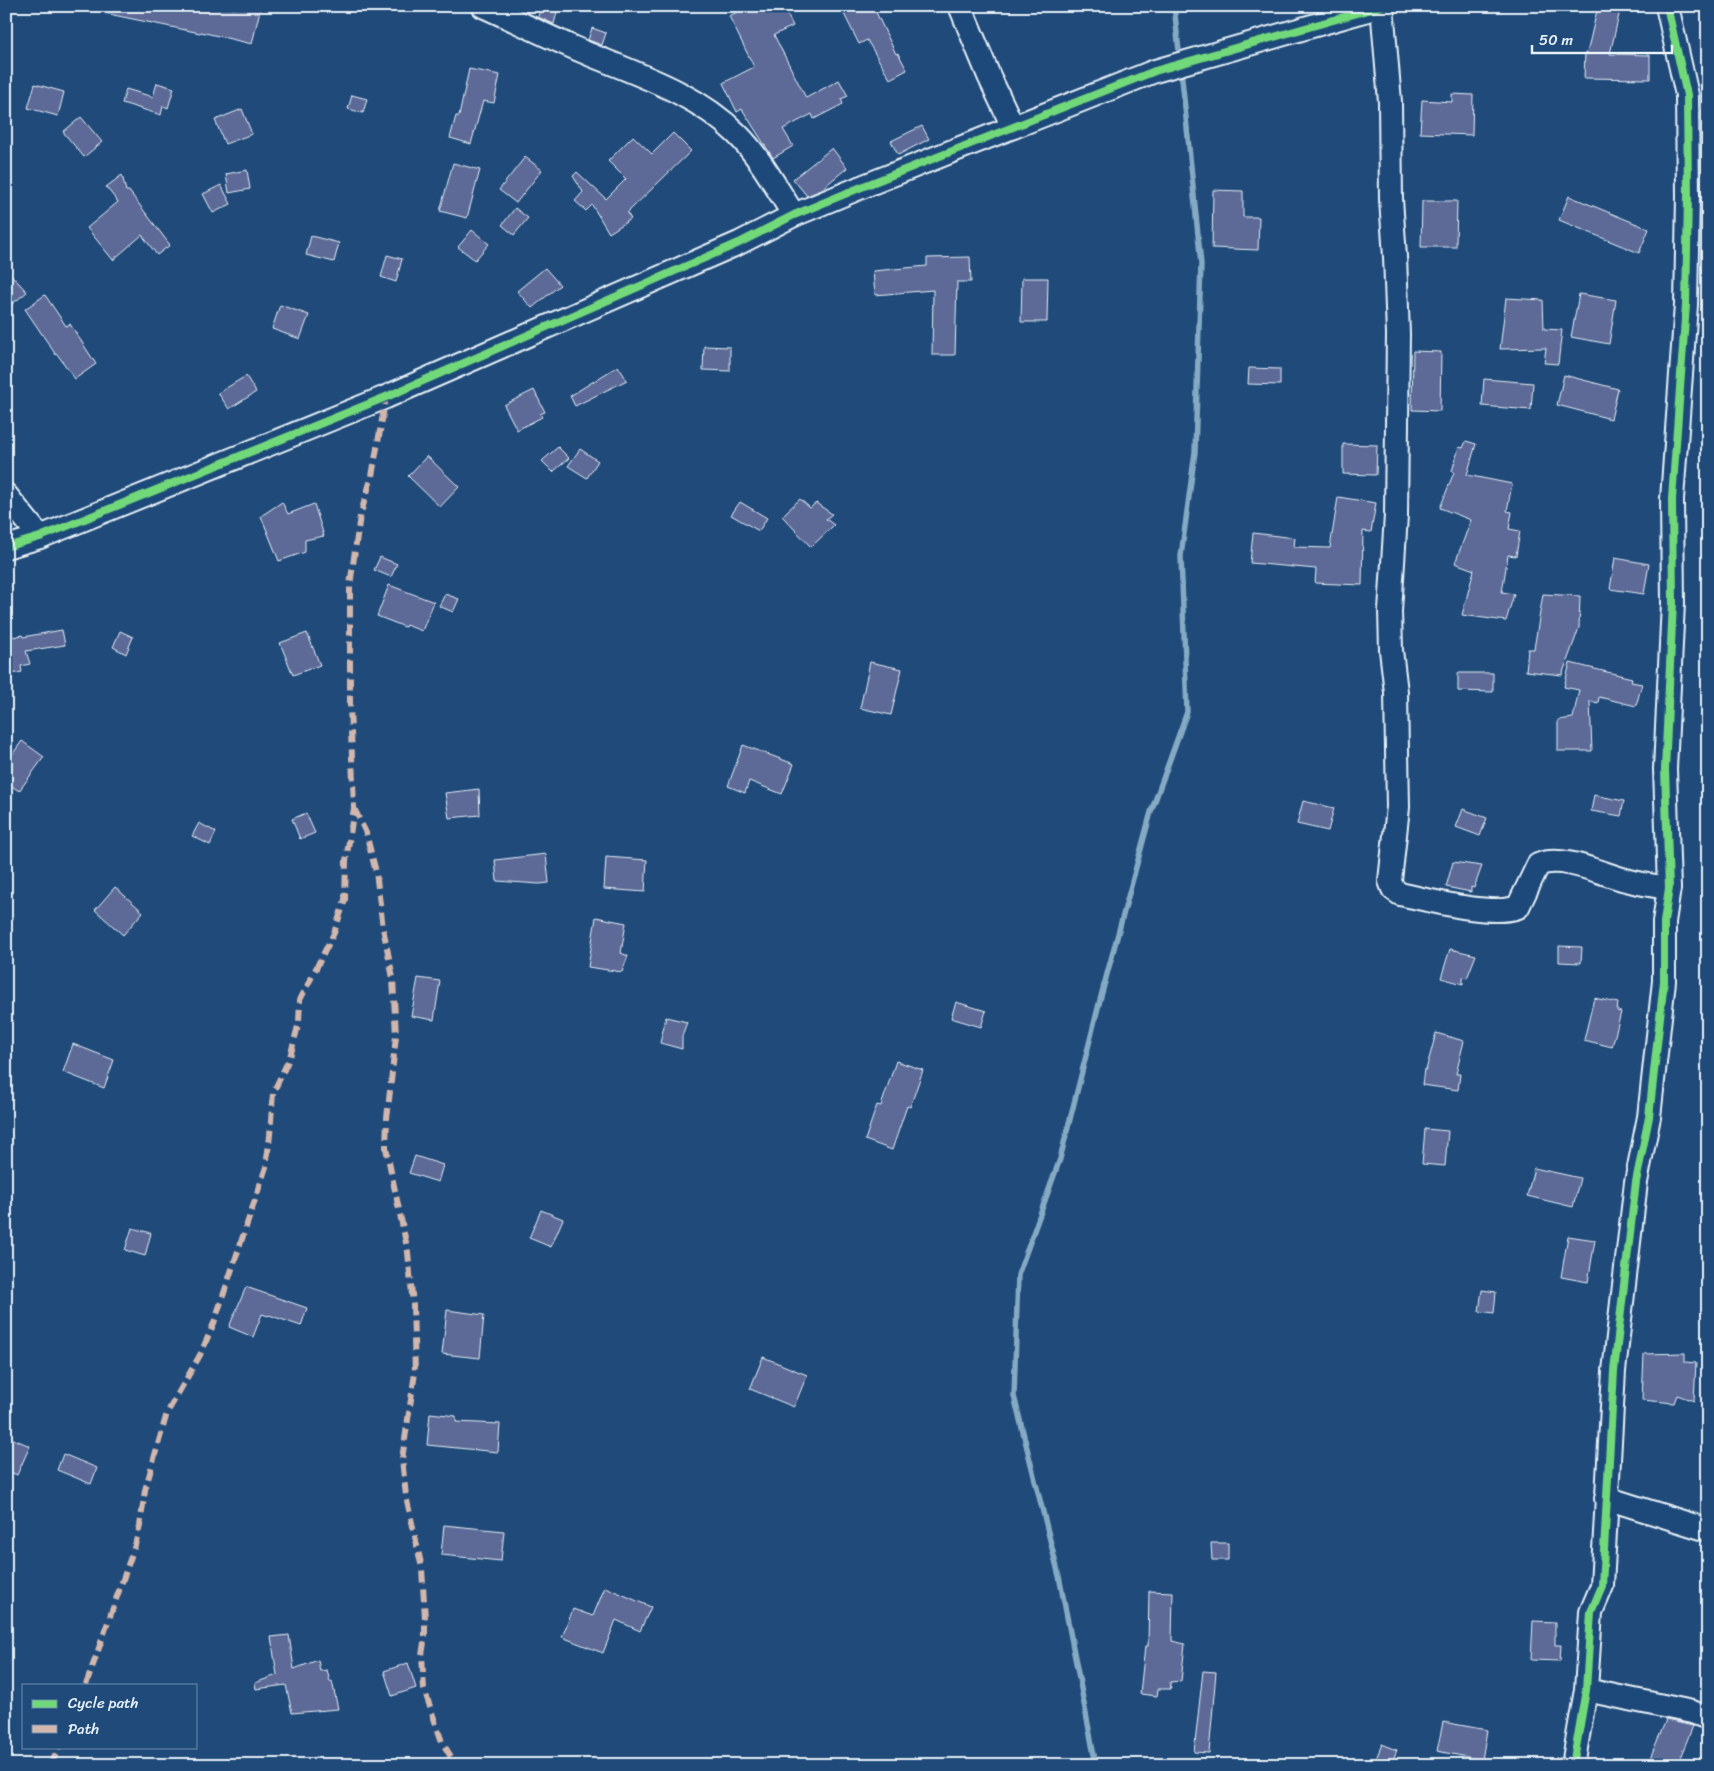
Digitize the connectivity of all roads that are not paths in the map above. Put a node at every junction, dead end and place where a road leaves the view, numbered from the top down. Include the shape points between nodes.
1 (483, 6) edge
2 (960, 6) edge
3 (1382, 6) edge
4 (1666, 6) edge
5 (1013, 127) junction
6 (794, 215) junction
7 (6, 495) edge
8 (40, 536) junction
9 (6, 547) edge
10 (1669, 888) junction
11 (1606, 1498) junction
12 (1708, 1530) edge
13 (1586, 1690) junction
14 (1708, 1718) edge
15 (1573, 1765) edge

1 - 6 street via 589,55 658,82 700,105 736,133 760,160
2 - 5 street
3 - 5 street via 1155,71
3 - 10 street via 1390,102 1398,334 1396,515 1390,611 1396,692 1398,807 1390,882 1400,894 1485,910 1518,907 1538,865 1553,861
4 - 10 street via 1687,95 1688,196 1686,305 1672,499 1673,603 1665,769
5 - 6 street
6 - 8 street via 714,255 395,394
7 - 8 street
8 - 9 street
10 - 11 street via 1664,922 1664,981 1649,1117 1636,1182 1620,1310
11 - 12 street
11 - 13 street via 1602,1586 1591,1612
13 - 14 street
13 - 15 street

